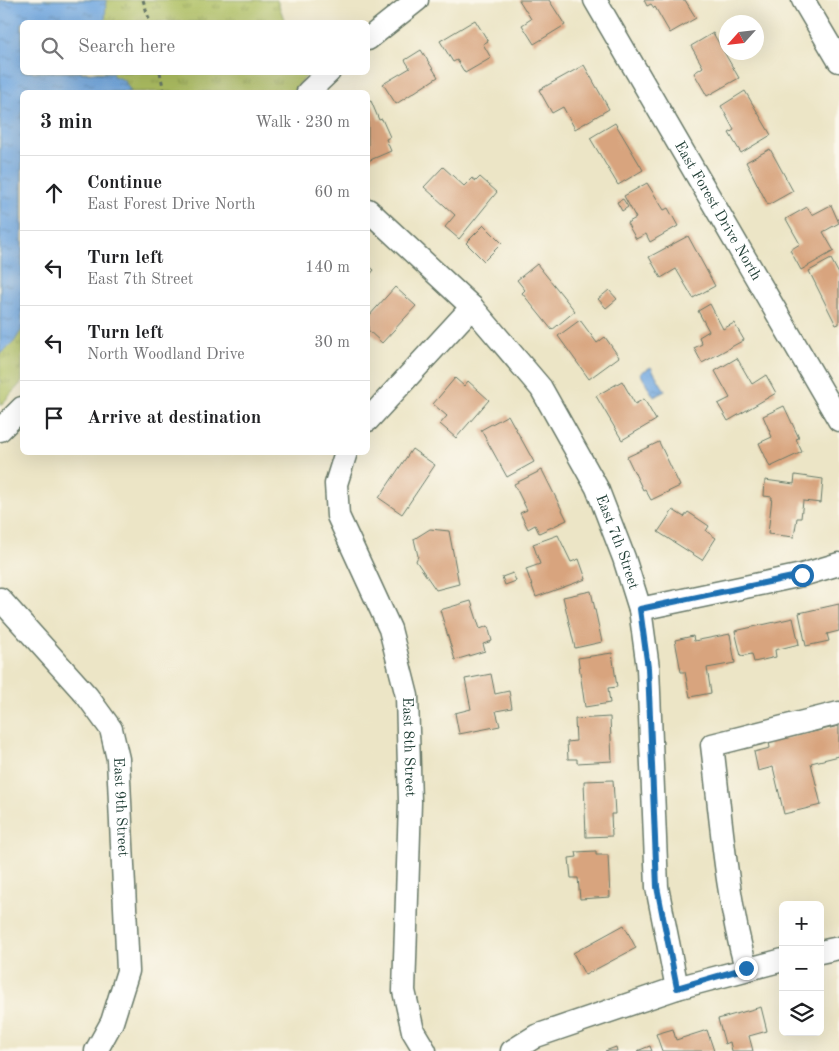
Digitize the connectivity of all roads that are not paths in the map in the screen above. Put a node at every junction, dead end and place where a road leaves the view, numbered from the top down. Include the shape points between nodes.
1 (417, 0) edge
2 (596, 0) edge
3 (803, 0) edge
4 (370, 37) edge
5 (839, 61) edge
6 (326, 75) edge
7 (310, 90) edge
8 (370, 212) edge
9 (472, 307) junction
10 (20, 410) edge
11 (370, 418) edge
12 (839, 420) edge
13 (0, 430) edge
14 (345, 455) edge
15 (839, 564) edge
16 (0, 599) edge
17 (640, 609) junction
18 (839, 713) edge
19 (839, 948) edge
20 (824, 951) edge
21 (779, 961) edge
22 (746, 968) junction
23 (677, 988) junction
24 (96, 1051) edge
25 (425, 1051) edge
26 (512, 1051) edge

1 - 4 street
2 - 12 street, East Forest Drive North
3 - 5 street
6 - 7 street
8 - 9 street, East 7th Street
9 - 11 street
9 - 17 street, East 7th Street via 541,388 588,471 624,558
10 - 13 street
14 - 25 street, East 8th Street via 336,484 338,516 390,629 407,696 410,802 404,991 413,1030
15 - 17 street via 802,575
16 - 24 street, East 9th Street via 87,696 111,729 116,751 128,972 112,1022
17 - 23 street, East 7th Street via 648,668 657,887
18 - 22 street via 712,745 728,872
19 - 20 street
21 - 22 street
22 - 23 street
23 - 26 street via 536,1036

